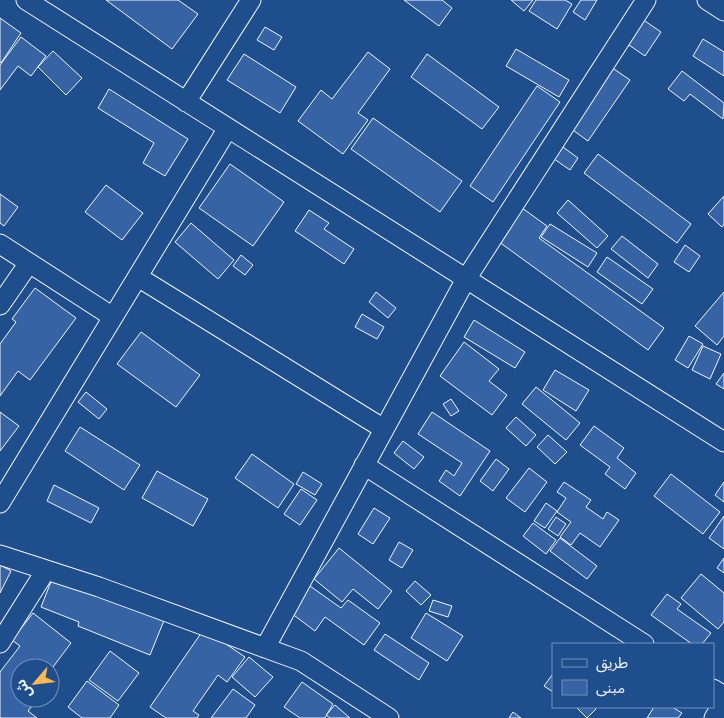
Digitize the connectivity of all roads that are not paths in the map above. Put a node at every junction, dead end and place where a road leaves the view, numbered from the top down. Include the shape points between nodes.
1 (26, 0) edge
2 (251, 0) edge
3 (646, 0) edge
4 (707, 0) edge
5 (724, 11) edge
6 (186, 102) junction
7 (228, 128) junction
8 (0, 244) edge
9 (29, 263) junction
10 (138, 277) junction
11 (466, 279) junction
12 (0, 305) edge
13 (113, 317) junction
14 (384, 429) junction
15 (724, 442) edge
16 (364, 465) junction
17 (0, 503) edge
18 (0, 555) edge
19 (46, 570) junction
20 (0, 643) edge
21 (642, 643) edge
22 (265, 648) junction
23 (724, 702) edge
24 (389, 718) edge
25 (714, 718) edge

1 - 6 street
2 - 6 street
3 - 11 street
4 - 5 street
6 - 7 street
7 - 10 street
7 - 11 street
8 - 9 street
9 - 12 street
9 - 13 street
10 - 13 street
10 - 14 street
11 - 14 street
11 - 15 street
13 - 17 street
14 - 16 street
16 - 21 street
16 - 22 street
18 - 19 street
19 - 20 street
19 - 22 street
22 - 24 street via 300,661
23 - 25 street

